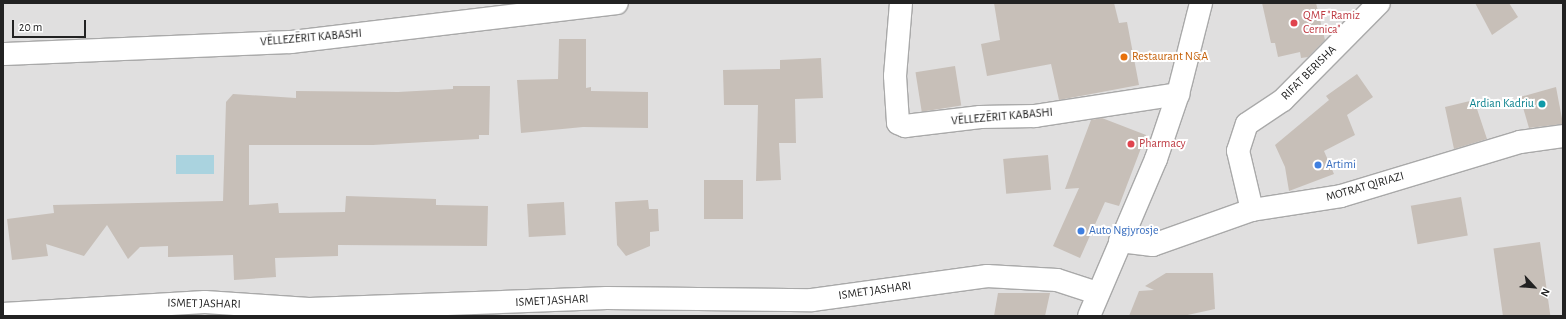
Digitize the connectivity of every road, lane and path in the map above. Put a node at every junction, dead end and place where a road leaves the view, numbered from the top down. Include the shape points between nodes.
1 (617, 3) edge
2 (901, 3) edge
3 (1201, 3) edge
4 (1379, 3) edge
5 (3, 54) edge
6 (1178, 94) junction
7 (1563, 136) edge
8 (1252, 210) junction
9 (1120, 241) junction
10 (1097, 292) junction
11 (607, 307) edge
12 (121, 310) edge
13 (309, 313) edge
14 (3, 314) edge
15 (1089, 316) edge

1 - 5 street, VËLLEZËRIT KABASHI via 291,42
2 - 6 street, VËLLEZËRIT KABASHI via 895,76 898,122 905,126 980,116 1035,116
3 - 6 street
4 - 8 street, RIFAT BERISHA via 1283,100 1247,124 1238,151
6 - 9 street
7 - 8 street, MOTRAT QIRIAZI via 1520,142 1341,196
8 - 9 street, MOTRAT QIRIAZI via 1153,245
9 - 10 street
10 - 11 street, ISMET JASHARI via 1057,280 987,276 812,300
10 - 15 street
11 - 13 street, ISMET JASHARI
12 - 13 street, ISMET JASHARI via 205,302
12 - 14 street, ISMET JASHARI

